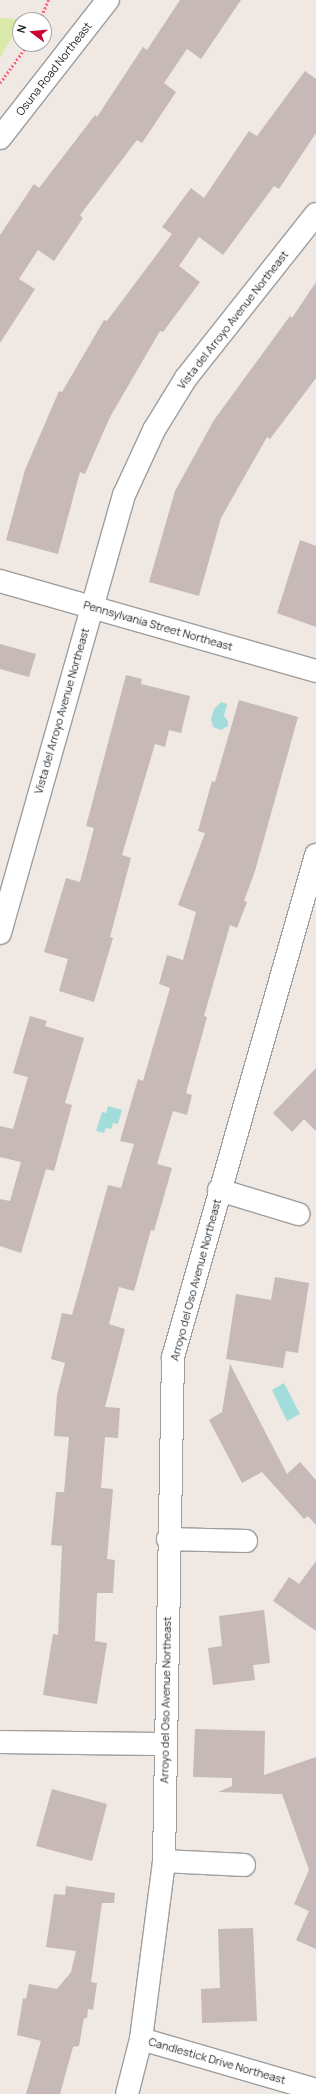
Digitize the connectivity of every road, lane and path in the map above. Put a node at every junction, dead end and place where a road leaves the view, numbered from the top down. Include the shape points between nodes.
1 (48, 0) edge
2 (108, 0) edge
3 (43, 12) edge
4 (22, 52) edge
5 (0, 84) edge
6 (0, 138) edge
7 (316, 214) edge
8 (0, 581) edge
9 (92, 607) junction
10 (316, 671) edge
11 (316, 855) edge
12 (313, 880) edge
13 (0, 933) edge
14 (219, 1190) junction
15 (298, 1214) dead end
16 (168, 1539) junction
17 (246, 1541) dead end
18 (0, 1742) edge
19 (166, 1744) junction
20 (164, 1861) junction
21 (244, 1865) dead end
22 (141, 2039) junction
23 (316, 2090) edge
24 (127, 2094) edge

1 - 3 path
2 - 6 street, Osuna Road Northeast
4 - 5 path
7 - 9 street, Vista del Arroyo Avenue Northeast via 186,378 154,430 124,495
8 - 9 street, Pennsylvania Street Northeast
9 - 10 street, Pennsylvania Street Northeast
9 - 13 street, Vista del Arroyo Avenue Northeast
11 - 12 street, Arroyo del Oso Avenue Northeast
12 - 14 street, Arroyo del Oso Avenue Northeast
14 - 15 street, Arroyo del Oso Avenue Northeast
14 - 16 street, Arroyo del Oso Avenue Northeast via 173,1357
16 - 17 street
16 - 19 street, Arroyo del Oso Avenue Northeast
18 - 19 street
19 - 20 street, Arroyo del Oso Avenue Northeast
20 - 21 street
20 - 22 street, Arroyo del Oso Avenue Northeast
22 - 23 street, Candlestick Drive Northeast
22 - 24 street, Arroyo del Oso Avenue Northeast

